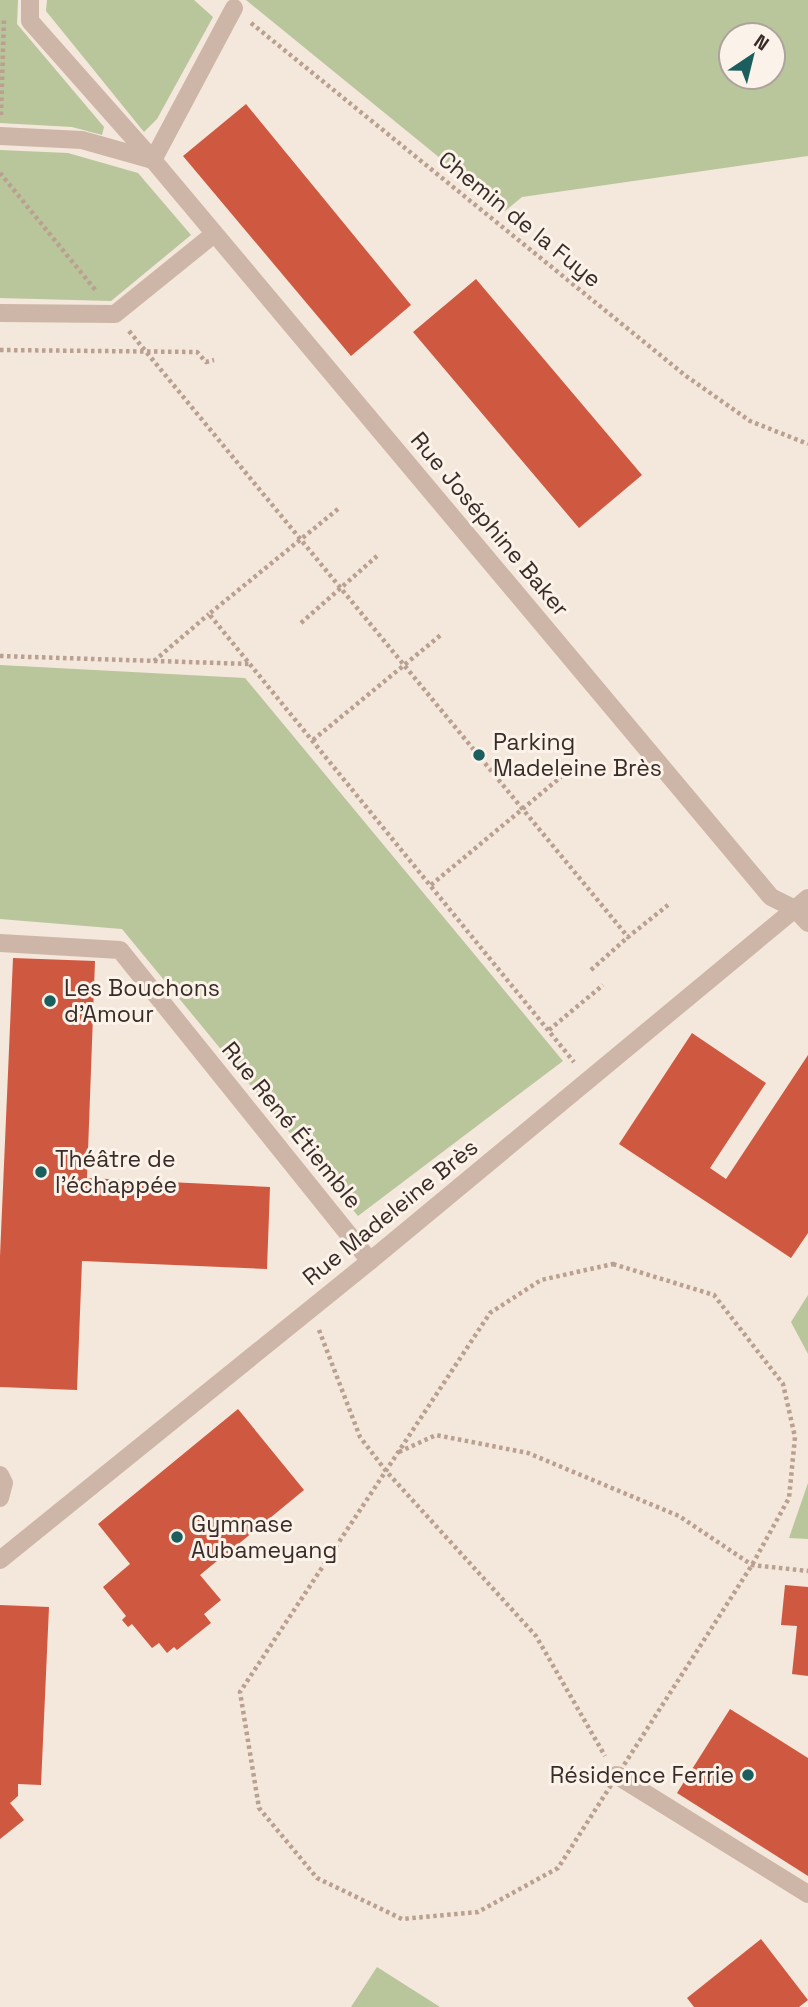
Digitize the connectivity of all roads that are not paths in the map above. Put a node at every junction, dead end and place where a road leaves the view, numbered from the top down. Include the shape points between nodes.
1 (30, 0) edge
2 (233, 8) road end
3 (0, 136) edge
4 (153, 160) junction
5 (214, 234) junction
6 (0, 313) edge
7 (804, 910) edge
8 (0, 943) edge
9 (370, 1261) junction
10 (0, 1475) edge
11 (0, 1498) edge
12 (0, 1560) edge
13 (616, 1775) road end
14 (808, 1894) edge

1 - 4 street, Rue Joséphine Baker via 30,22
2 - 4 street
3 - 4 street via 82,140
4 - 5 street, Rue Joséphine Baker
5 - 6 street via 116,314
5 - 7 street, Rue Joséphine Baker via 771,897
7 - 9 street, Rue Madeleine Brès
8 - 9 street, Rue René Étiemble via 120,950
9 - 12 street, Rue Madeleine Brès
10 - 11 street via 4,1483
13 - 14 street

